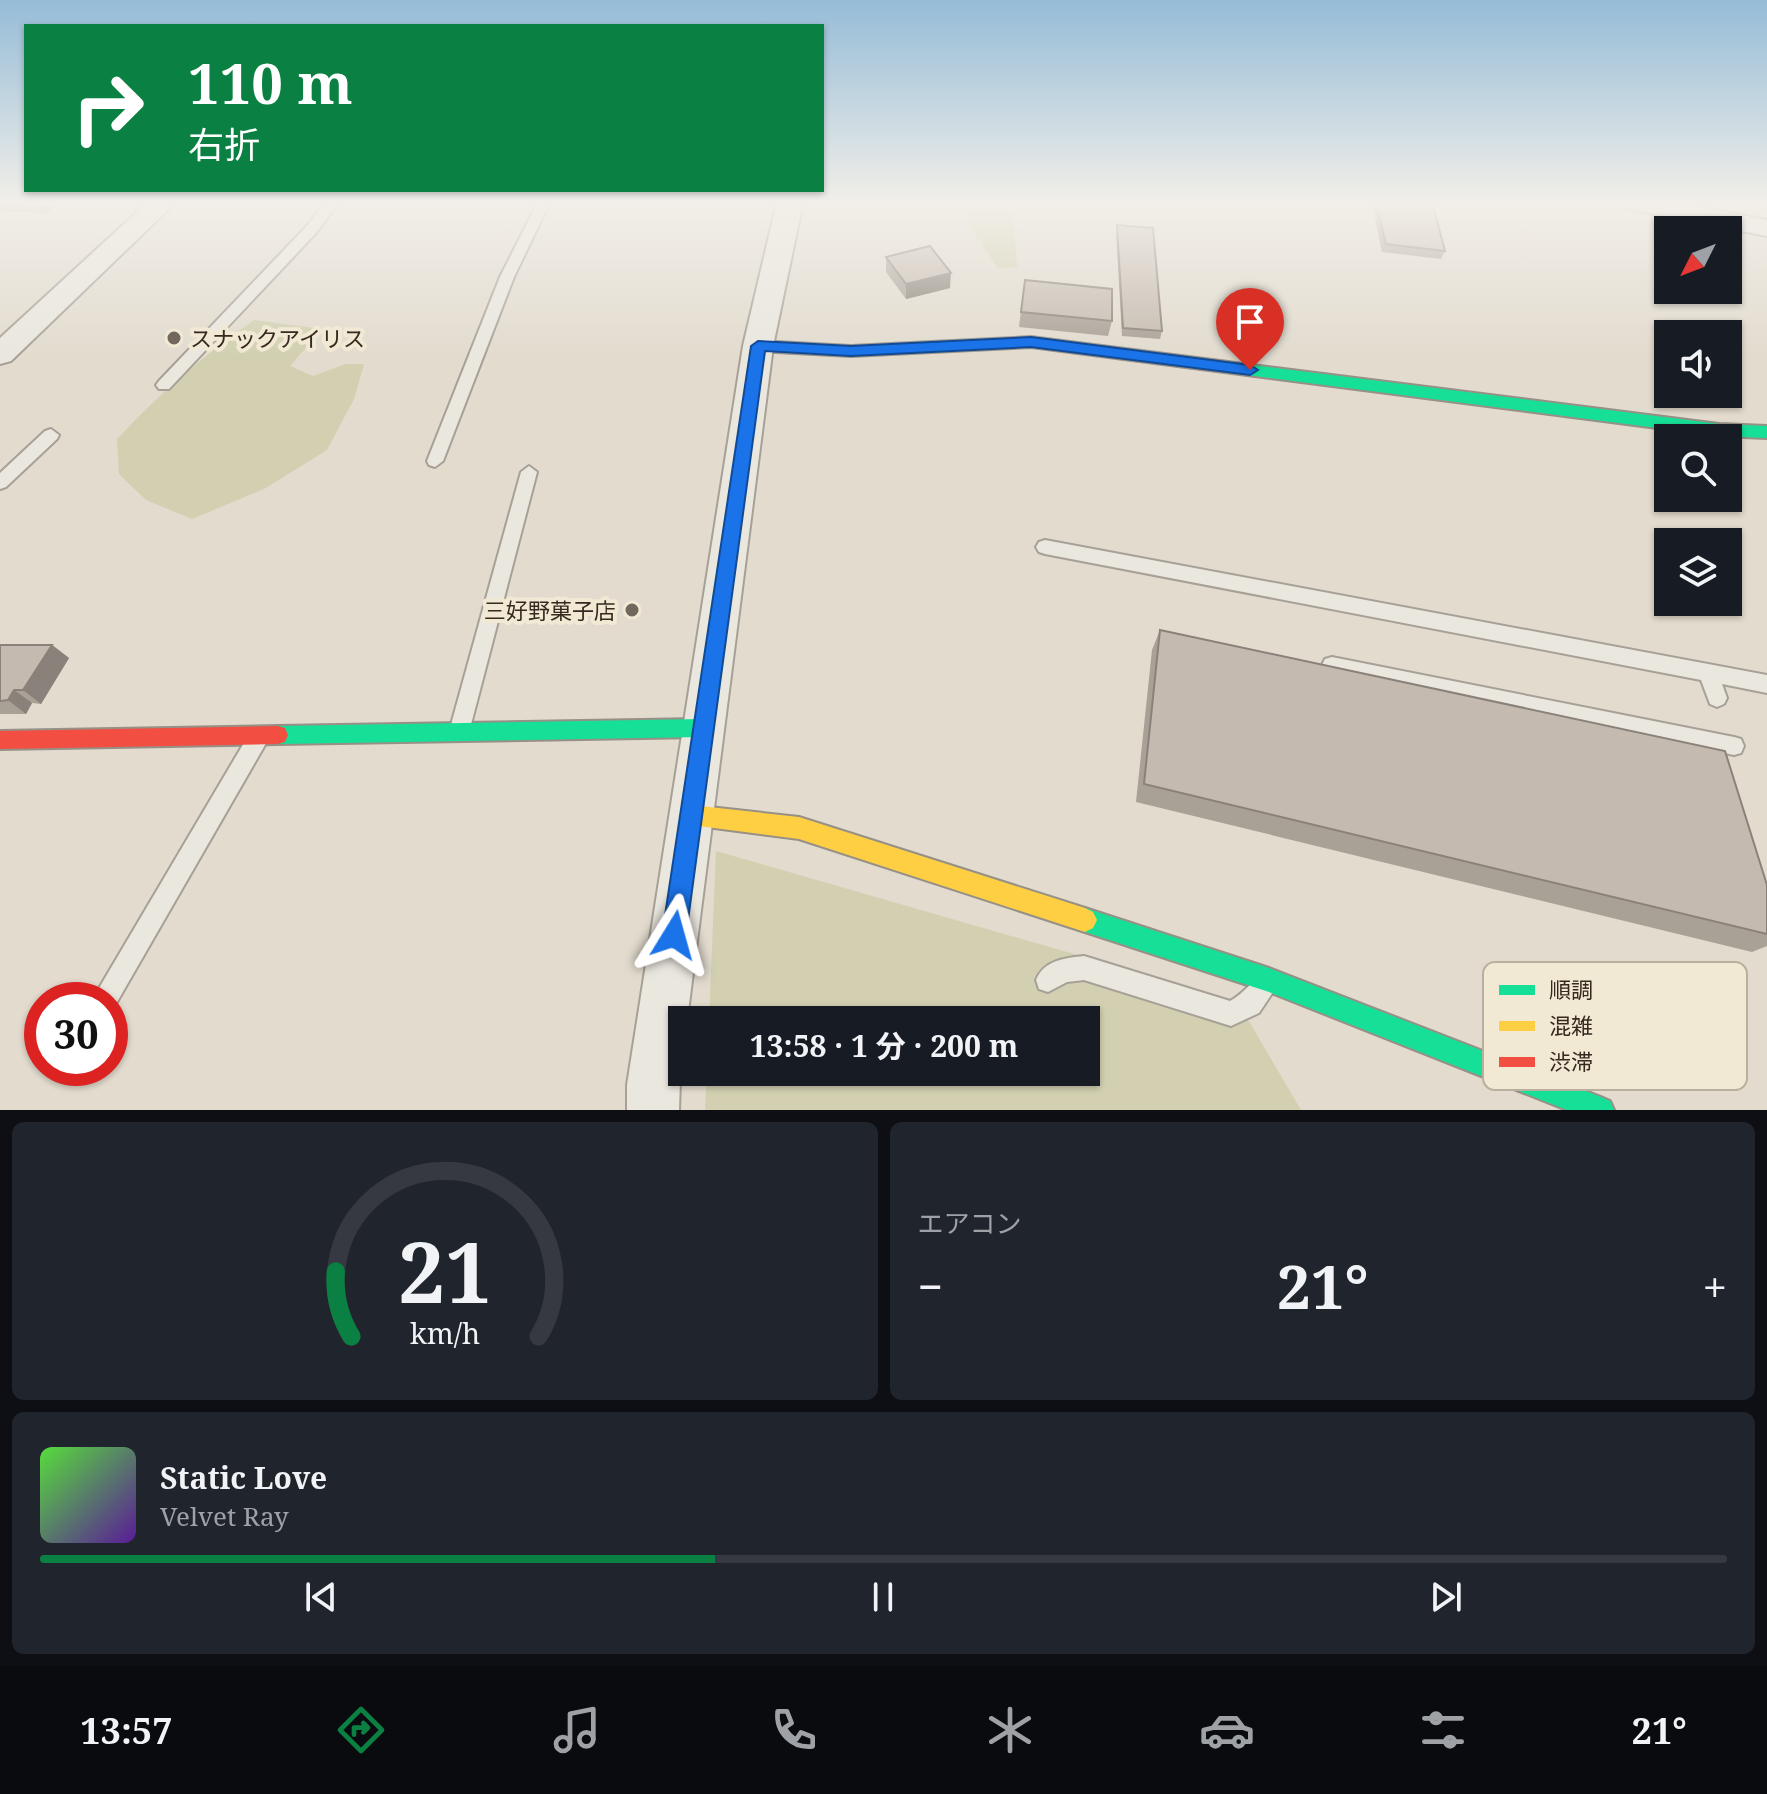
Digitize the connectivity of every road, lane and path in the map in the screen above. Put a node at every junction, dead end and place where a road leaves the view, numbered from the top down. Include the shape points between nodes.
1 (107, 254) edge
2 (288, 254) edge
3 (518, 254) edge
4 (778, 254) edge
5 (758, 346) junction
6 (0, 354) edge
7 (164, 385) dead end
8 (1767, 432) edge
9 (51, 435) dead end
10 (435, 461) dead end
11 (529, 472) dead end
12 (0, 483) edge
13 (1045, 547) dead end
14 (1332, 665) edge
15 (1708, 673) junction
16 (1767, 684) edge
17 (1717, 698) dead end
18 (701, 728) junction
19 (459, 732) junction
20 (259, 736) junction
21 (0, 740) edge
22 (1734, 746) dead end
23 (691, 815) junction
24 (1048, 980) dead end
25 (1269, 980) junction
26 (115, 982) edge
27 (1483, 1064) edge
28 (1550, 1090) edge
29 (653, 1110) edge
30 (1601, 1110) edge

1 - 6 street
2 - 7 lane
3 - 10 lane
4 - 5 street
5 - 8 street via 851,351 1031,342
5 - 18 street
9 - 12 lane
11 - 19 lane
13 - 15 lane
14 - 22 lane
15 - 16 lane
15 - 17 lane
18 - 19 street
18 - 23 street
19 - 20 street
20 - 21 street
20 - 26 lane
23 - 25 street via 799,828
23 - 29 street
24 - 25 lane via 1063,970 1084,968 1231,1014 1250,1004
25 - 27 street
28 - 30 street

